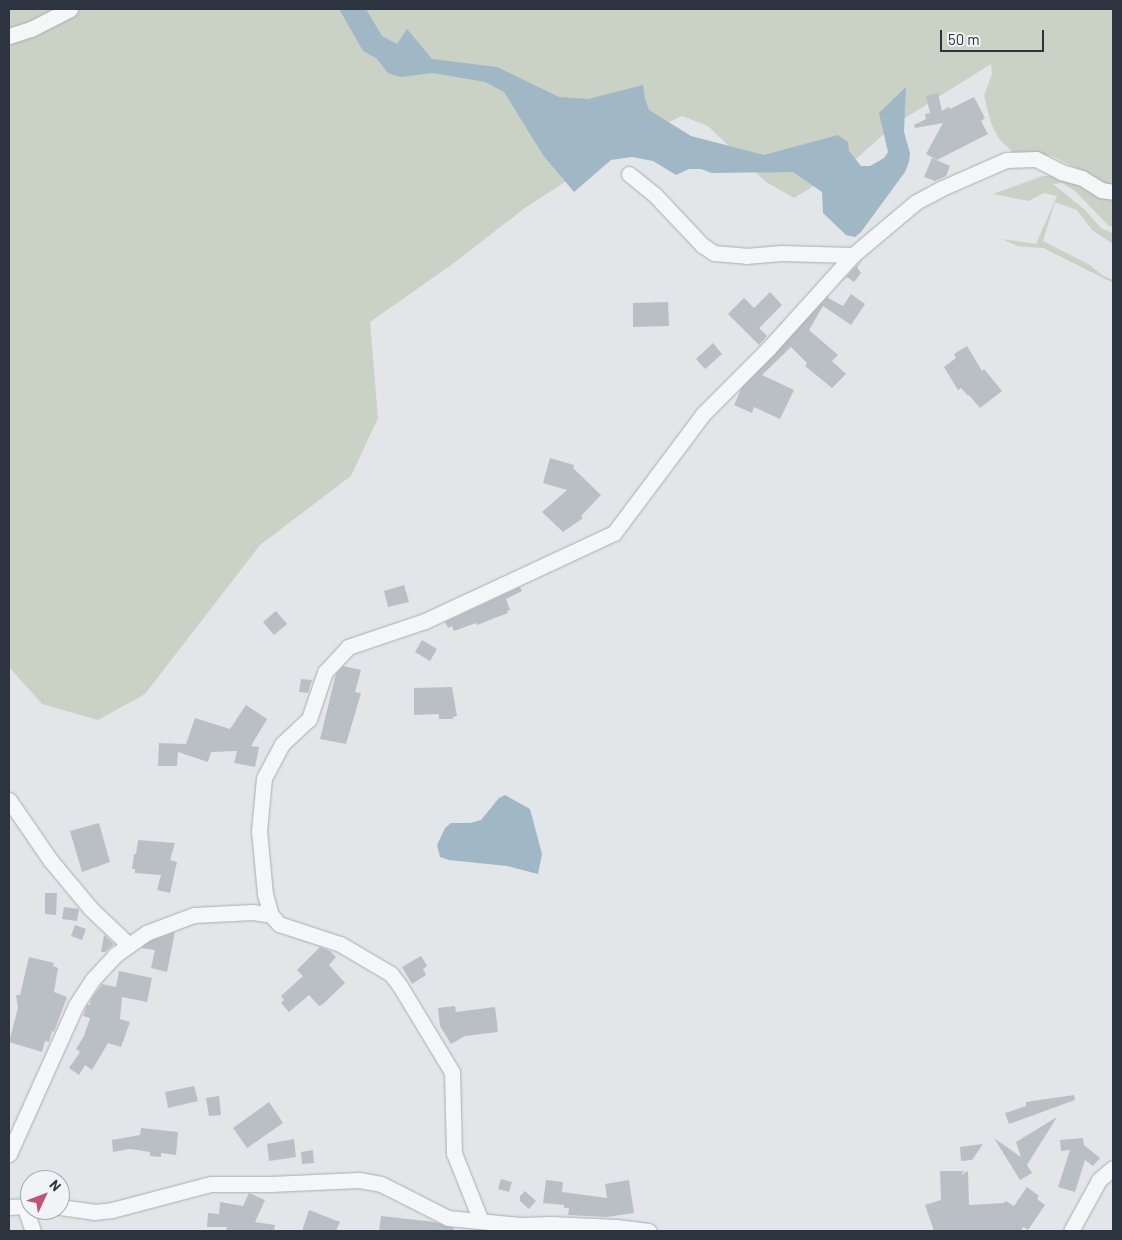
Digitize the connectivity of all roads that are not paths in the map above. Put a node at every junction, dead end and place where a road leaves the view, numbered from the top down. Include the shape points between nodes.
1 (70, 9) edge
2 (9, 36) edge
3 (629, 174) dead end
4 (1113, 192) edge
5 (853, 255) junction
6 (9, 800) edge
7 (271, 915) junction
8 (129, 945) junction
9 (9, 1154) edge
10 (1113, 1168) edge
11 (70, 1208) edge
12 (481, 1221) junction
13 (649, 1231) edge
14 (1071, 1231) edge

1 - 2 street via 31,30
3 - 5 street via 654,194 702,246 714,253 746,256
4 - 5 street via 1036,159 1006,160 916,202
5 - 7 street via 768,349 703,414 614,533 425,621 348,647 325,672 309,719 282,744 264,778 259,831 265,894
6 - 8 street via 51,861 92,909
7 - 8 street via 253,912 194,915 146,933
7 - 12 street via 279,924 340,944 392,974 452,1072 454,1153
8 - 9 street via 93,979 76,1005
10 - 14 street via 1098,1180
11 - 12 street via 94,1212 112,1210 211,1184 359,1180 381,1184 448,1218
12 - 13 street

